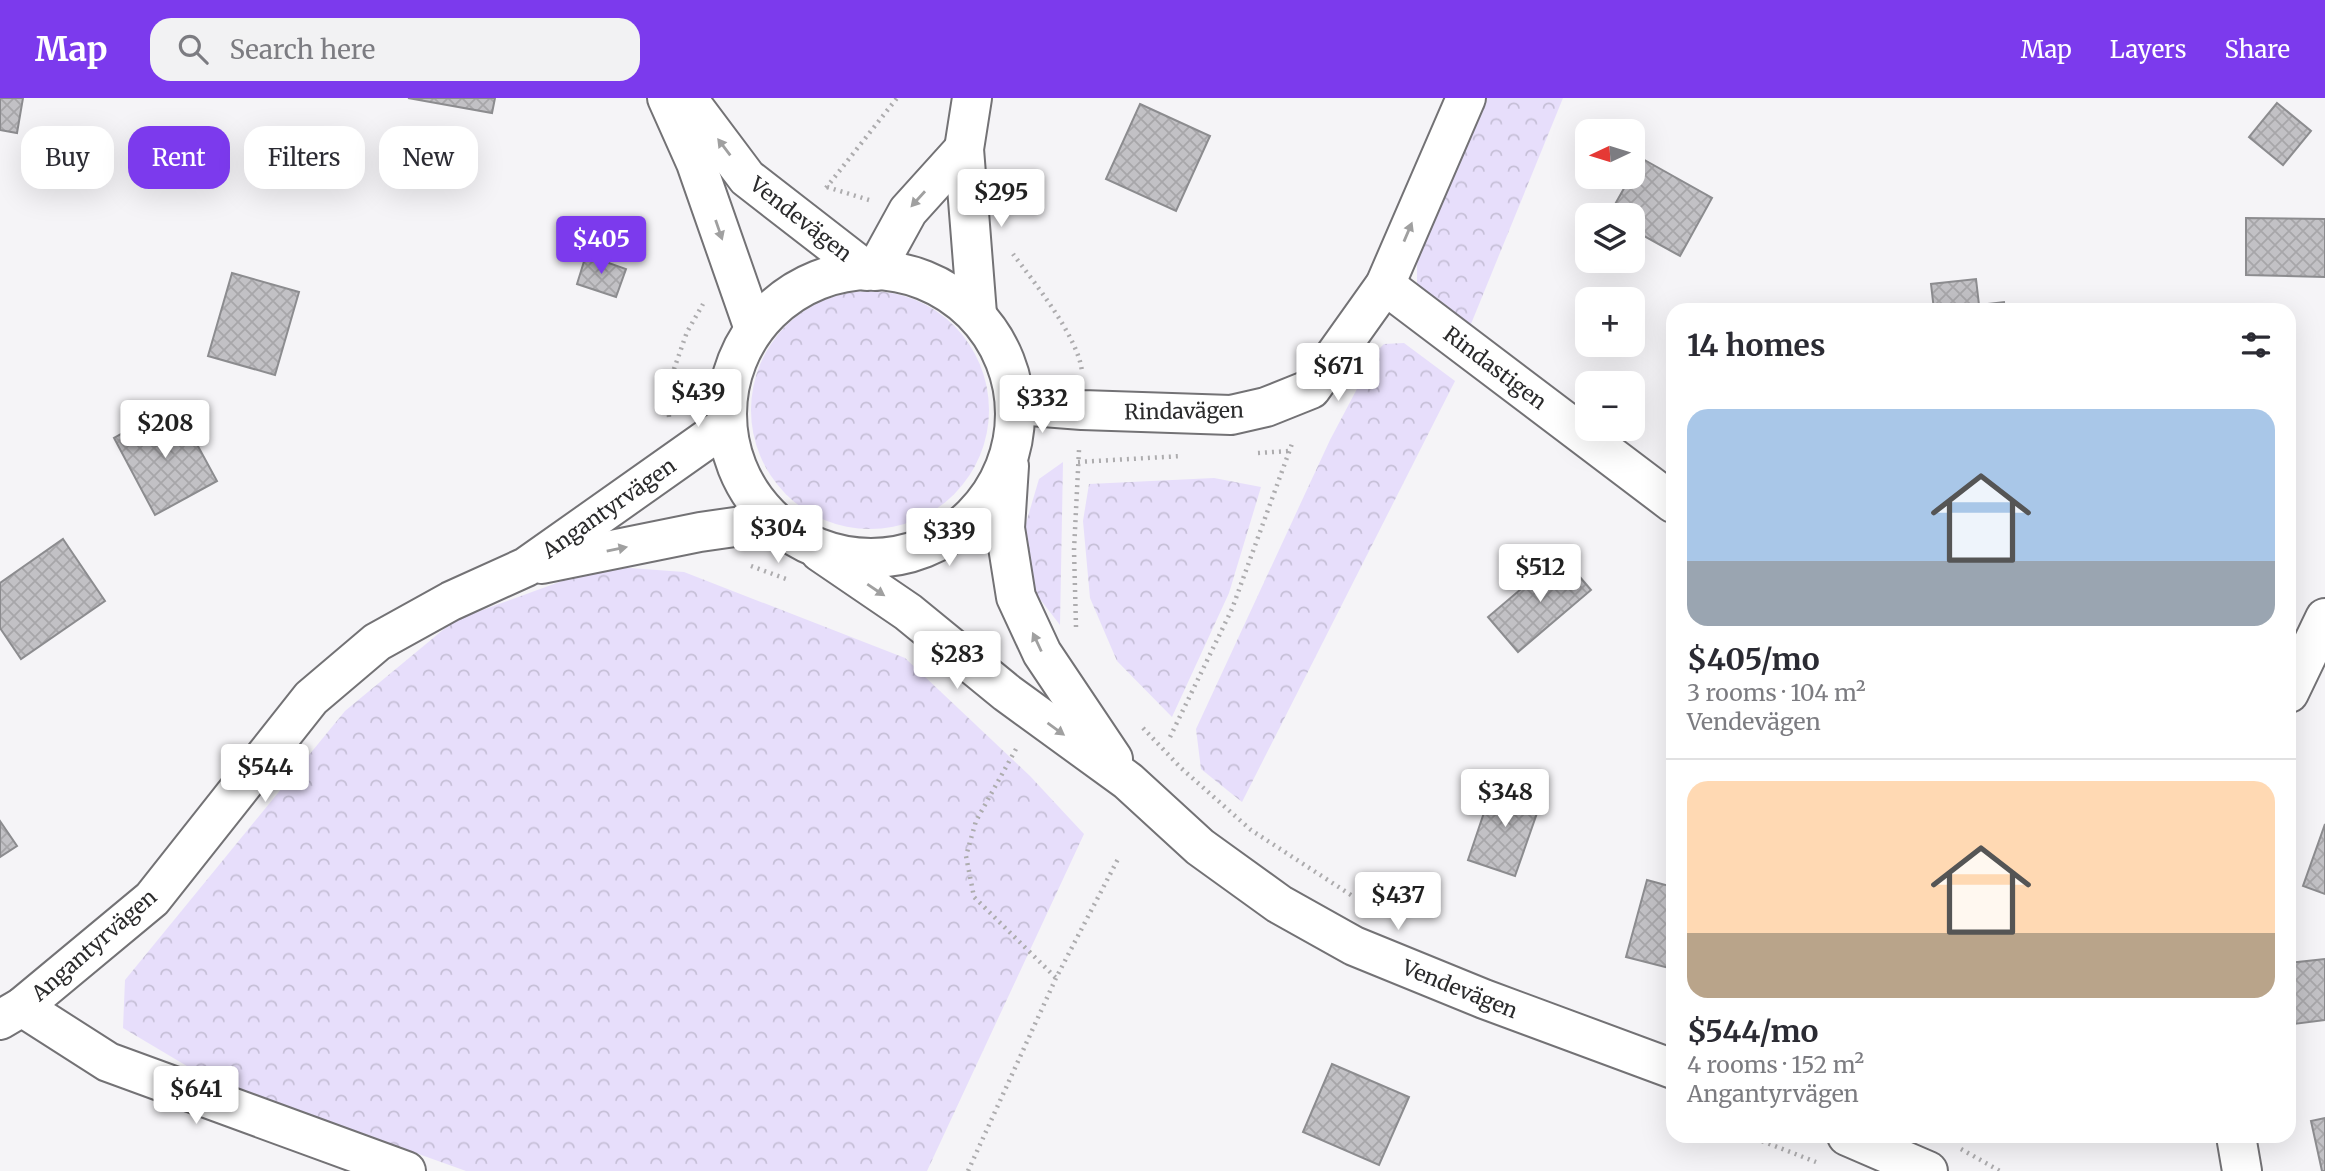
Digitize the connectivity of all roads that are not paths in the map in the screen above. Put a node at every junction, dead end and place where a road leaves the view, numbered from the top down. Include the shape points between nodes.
1 (667, 98) edge
2 (687, 98) edge
3 (972, 98) edge
4 (1466, 98) edge
5 (964, 149) junction
6 (871, 271) junction
7 (1385, 285) junction
8 (977, 314) junction
9 (754, 329) junction
10 (1016, 405) junction
11 (727, 425) junction
12 (1009, 456) junction
13 (1666, 498) edge
14 (770, 522) junction
15 (820, 552) junction
16 (526, 567) junction
17 (2325, 618) edge
18 (2296, 678) edge
19 (1128, 781) junction
20 (11, 1013) edge
21 (1666, 1066) edge
22 (2237, 1143) edge
23 (1837, 1151) edge
24 (400, 1170) edge
25 (1928, 1171) edge
26 (2242, 1171) edge

1 -> 9 street via 696,163
6 -> 2 street, Vendevägen via 747,178
3 - 5 street
7 -> 4 street, Rindavägen
5 -> 6 street via 908,211
5 - 8 street
6 - 8 street via 894,270 942,287
6 - 9 street via 844,271 797,289
7 - 10 street, Rindavägen via 1311,389 1266,407 1231,415
7 - 13 street, Rindastigen
8 - 10 street via 1005,356
9 - 11 street via 732,373
10 - 12 street
11 - 14 street via 743,477
11 - 16 street, Angantyrvägen
12 - 15 street via 993,493 958,530 914,552 863,558
19 -> 12 street, Vendevägen via 1042,653 1016,597 1005,528
14 - 15 street
16 -> 14 street, Angantyrvägen
15 -> 19 street, Vendevägen via 908,612 1007,693
16 - 20 street, Angantyrvägen via 377,642 311,698 152,900
17 - 18 street
19 - 21 street, Vendevägen via 1200,847 1279,904 1354,946
20 - 24 street via 108,1062
22 - 26 street
23 - 25 street

